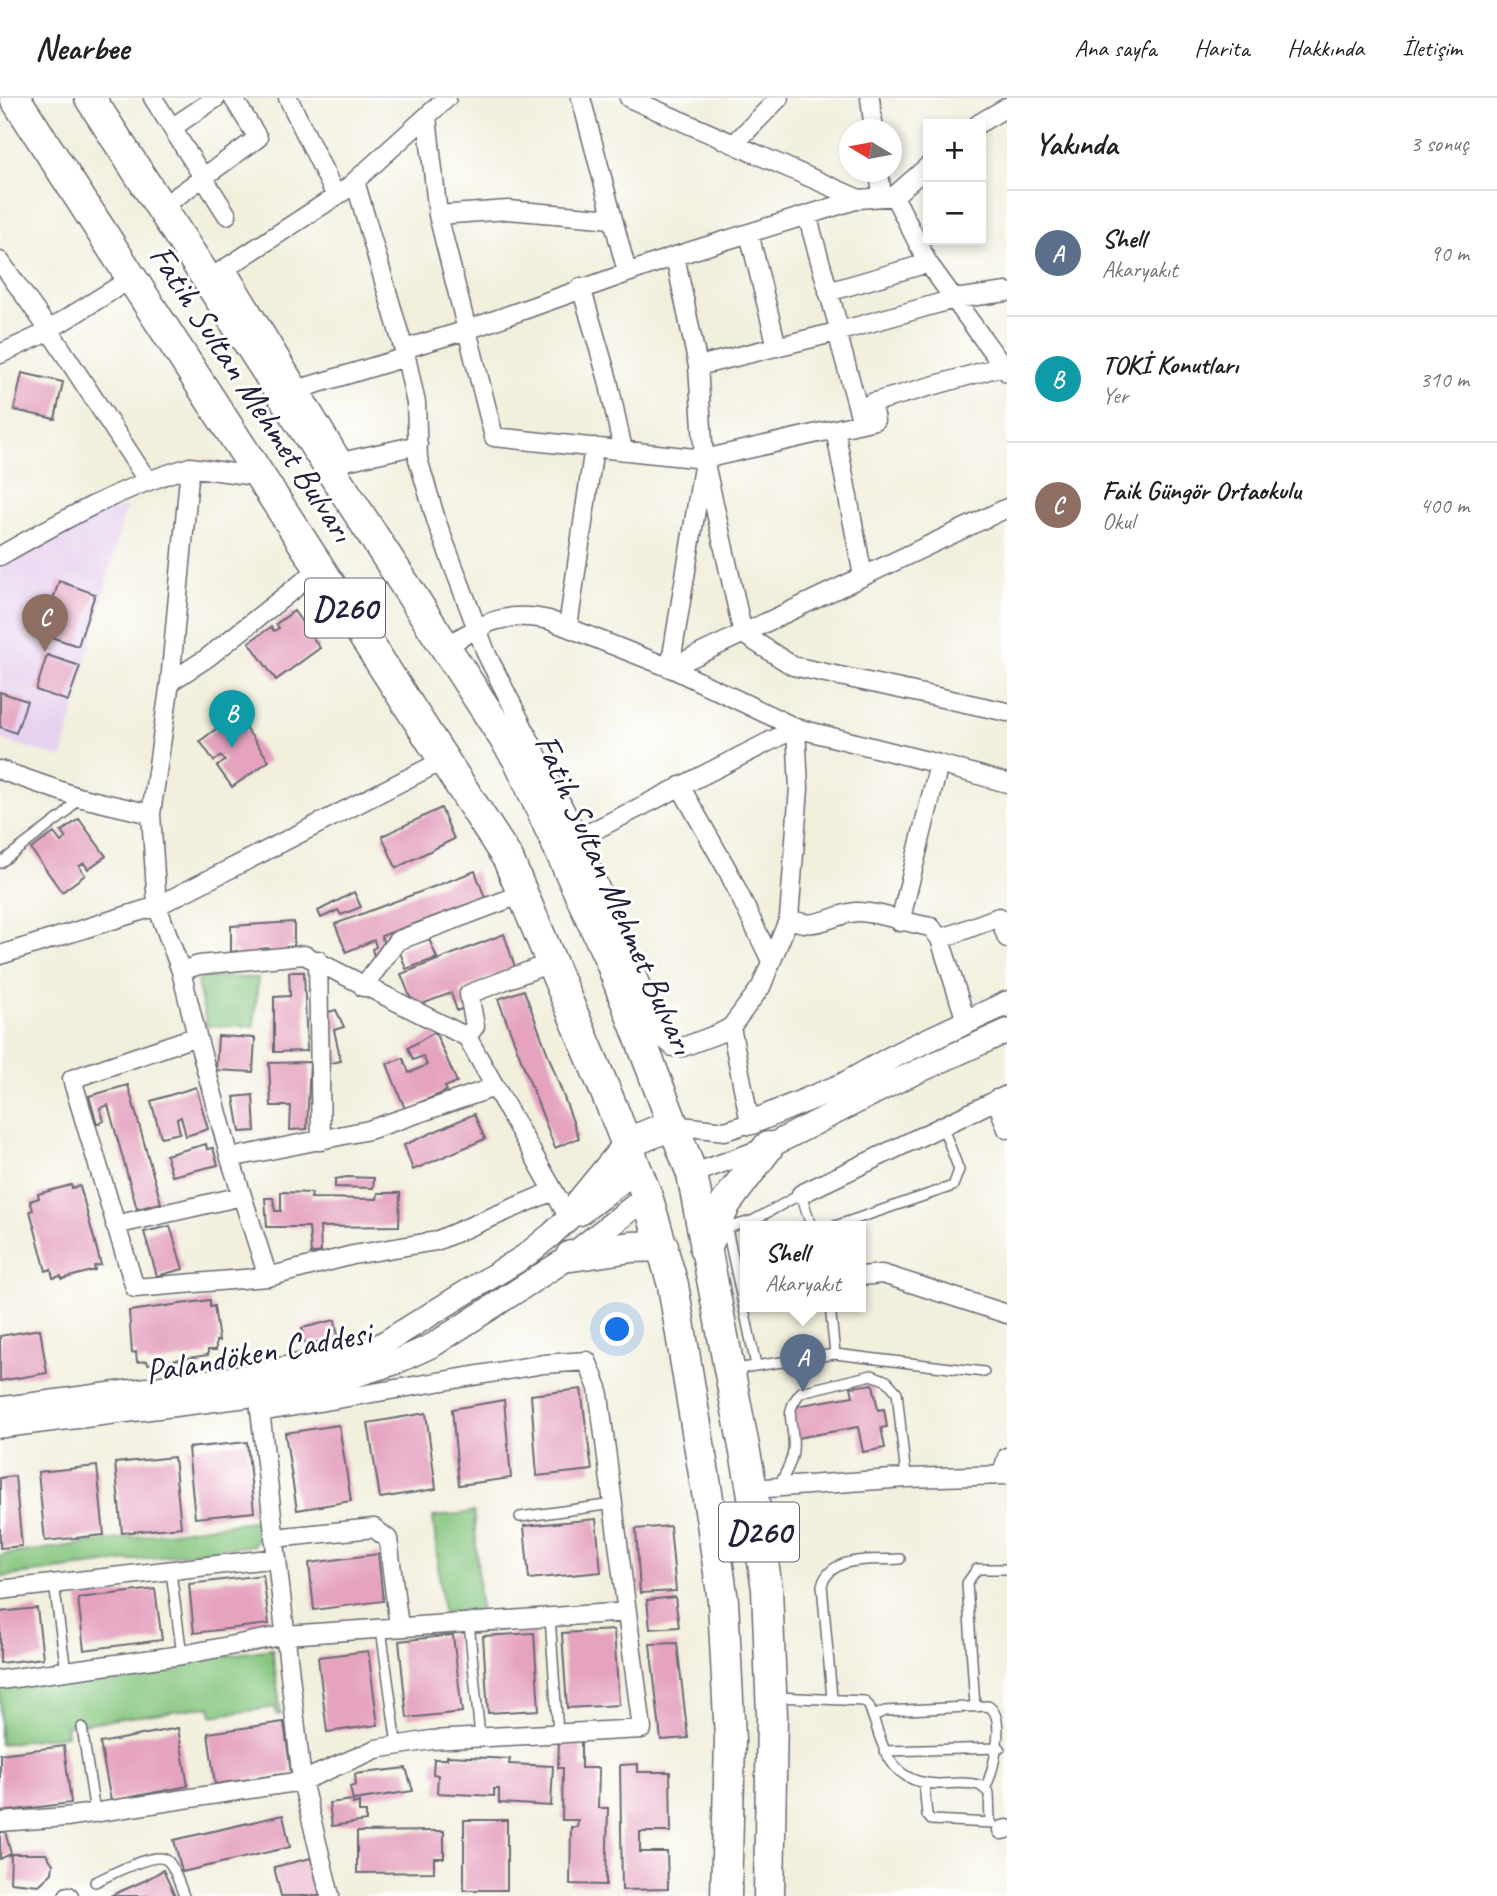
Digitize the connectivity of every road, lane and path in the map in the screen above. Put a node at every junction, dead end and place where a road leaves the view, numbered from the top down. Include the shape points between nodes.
1 (15, 98) edge
2 (153, 98) edge
3 (216, 98) edge
4 (233, 98) edge
5 (288, 98) edge
6 (447, 98) edge
7 (581, 98) edge
8 (630, 98) edge
9 (779, 98) edge
10 (870, 98) edge
11 (1001, 98) edge
12 (100, 101) edge
13 (1007, 107) edge
14 (427, 117) junction
15 (873, 119) edge
16 (984, 119) edge
17 (985, 119) edge
18 (173, 127) junction
19 (734, 144) junction
20 (923, 170) edge
21 (203, 175) junction
22 (355, 181) junction
23 (883, 182) edge
24 (888, 196) junction
25 (336, 197) junction
26 (859, 200) junction
27 (162, 207) junction
28 (227, 215) dead end
29 (438, 215) junction
30 (807, 215) junction
31 (613, 219) junction
32 (749, 233) junction
33 (675, 256) junction
34 (0, 261) edge
35 (929, 263) junction
36 (627, 272) junction
37 (218, 273) junction
38 (132, 278) junction
39 (582, 287) junction
40 (828, 292) junction
41 (1007, 292) edge
42 (954, 299) junction
43 (49, 330) junction
44 (467, 330) junction
45 (839, 332) junction
46 (777, 347) junction
47 (405, 353) junction
48 (0, 354) edge
49 (698, 366) junction
50 (1005, 369) edge
51 (292, 391) junction
52 (862, 424) junction
53 (835, 429) junction
54 (418, 445) junction
55 (594, 447) junction
56 (624, 450) junction
57 (704, 458) junction
58 (336, 463) junction
59 (190, 467) junction
60 (261, 477) junction
61 (147, 480) junction
62 (1007, 508) edge
63 (0, 556) edge
64 (319, 569) junction
65 (863, 576) junction
66 (479, 626) junction
67 (568, 626) junction
68 (743, 634) junction
69 (444, 647) junction
70 (670, 668) junction
71 (170, 682) junction
72 (1007, 712) edge
73 (796, 728) junction
74 (444, 760) junction
75 (939, 764) junction
76 (0, 770) edge
77 (1007, 783) edge
78 (680, 786) junction
79 (78, 797) junction
80 (151, 814) junction
81 (579, 838) junction
82 (0, 863) edge
83 (522, 894) junction
84 (157, 906) junction
85 (789, 918) junction
86 (900, 922) junction
87 (1007, 938) edge
88 (940, 939) junction
89 (0, 955) edge
90 (318, 960) junction
91 (771, 961) junction
92 (550, 963) junction
93 (181, 971) junction
94 (363, 987) junction
95 (1007, 1003) edge
96 (966, 1021) junction
97 (731, 1027) junction
98 (1007, 1031) edge
99 (197, 1036) junction
100 (467, 1037) junction
101 (495, 1087) junction
102 (1002, 1097) edge
103 (750, 1123) junction
104 (672, 1125) junction
105 (942, 1125) junction
106 (1007, 1129) edge
107 (321, 1141) junction
108 (768, 1147) junction
109 (230, 1158) junction
110 (636, 1170) junction
111 (692, 1174) junction
112 (553, 1191) junction
113 (801, 1194) junction
114 (242, 1196) junction
115 (750, 1221) edge
116 (809, 1221) edge
117 (850, 1221) edge
118 (115, 1225) junction
119 (740, 1226) edge
120 (564, 1236) junction
121 (715, 1237) junction
122 (663, 1247) junction
123 (866, 1276) edge
124 (268, 1277) junction
125 (831, 1312) edge
126 (1007, 1314) edge
127 (835, 1354) junction
128 (743, 1367) junction
129 (985, 1372) dead end
130 (259, 1394) junction
131 (0, 1409) edge
132 (0, 1426) edge
133 (1007, 1457) edge
134 (1005, 1475) edge
135 (906, 1478) junction
136 (765, 1488) junction
137 (613, 1504) junction
138 (520, 1517) dead end
139 (274, 1538) junction
140 (277, 1558) junction
141 (900, 1559) dead end
142 (1007, 1569) edge
143 (171, 1572) junction
144 (54, 1584) junction
145 (0, 1590) edge
146 (627, 1612) junction
147 (550, 1617) junction
148 (469, 1623) junction
149 (390, 1628) junction
150 (286, 1635) junction
151 (181, 1655) junction
152 (66, 1671) junction
153 (0, 1680) edge
154 (772, 1696) junction
155 (832, 1698) junction
156 (975, 1707) junction
157 (873, 1716) junction
158 (82, 1727) dead end
159 (558, 1733) junction
160 (480, 1737) junction
161 (397, 1745) junction
162 (1000, 1748) junction
163 (884, 1751) junction
164 (302, 1781) junction
165 (924, 1784) junction
166 (985, 1789) junction
167 (95, 1813) junction
168 (0, 1822) edge
169 (1000, 1827) edge
170 (95, 1882) dead end
171 (184, 1896) edge
172 (330, 1896) edge
173 (726, 1896) edge
174 (769, 1896) edge

1 - 38 highway, Fatih Sultan Mehmet Bulvarı / D260
2 - 18 street
3 - 18 street
4 - 21 street via 258,138
5 - 25 street
6 - 14 street
7 - 31 street
8 - 19 street
9 - 19 street
10 - 15 street
11 - 16 street
12 - 27 highway, Fatih Sultan Mehmet Bulvarı / D260
13 - 17 street
14 - 22 street
14 - 29 street
18 - 21 street
19 - 26 street
20 - 24 street
21 - 27 street
21 - 28 street
22 - 25 street
22 - 47 street
23 - 24 street
24 - 26 street
24 - 35 street
25 - 37 street
26 - 30 street
27 - 37 highway, Fatih Sultan Mehmet Bulvarı / D260
29 - 31 street via 508,210
29 - 44 street
30 - 32 street
30 - 40 street
31 - 36 street
32 - 33 street
32 - 46 street
33 - 36 street
33 - 49 street
34 - 43 street
35 - 40 street
35 - 42 street
36 - 39 street
37 - 51 highway, Fatih Sultan Mehmet Bulvarı / D260
38 - 43 street
38 - 60 highway, Fatih Sultan Mehmet Bulvarı / D260
39 - 44 street
39 - 56 street
40 - 45 street
41 - 42 street
42 - 45 street
42 - 50 street
43 - 48 street
43 - 61 street
44 - 47 street
44 - 55 street via 494,436
45 - 46 street
45 - 52 street
46 - 49 street
47 - 51 street
47 - 54 street via 416,403
49 - 57 street
50 - 52 street via 871,403 875,420
51 - 58 highway, Fatih Sultan Mehmet Bulvarı / D260
52 - 53 street
53 - 57 street
53 - 65 street
54 - 58 street
54 - 66 street via 437,523
55 - 56 street
55 - 67 street
56 - 57 street
57 - 68 street
57 - 70 street
58 - 69 highway, Fatih Sultan Mehmet Bulvarı / D260
59 - 60 street
59 - 61 street
59 - 71 street
60 - 64 highway, Fatih Sultan Mehmet Bulvarı / D260
61 - 63 street via 65,518
62 - 65 street
64 - 71 street via 208,659
64 - 74 highway, Fatih Sultan Mehmet Bulvarı / D260
65 - 68 street
66 - 67 street via 517,616
66 - 69 street
66 - 81 street via 488,655
67 - 70 street
68 - 70 street
68 - 72 street via 793,666
69 - 104 highway, Fatih Sultan Mehmet Bulvarı / D260 via 519,761 610,960
70 - 73 street
71 - 80 street
73 - 75 street
73 - 78 street
73 - 85 street via 799,788
74 - 83 highway, Fatih Sultan Mehmet Bulvarı / D260 via 508,859
74 - 84 street
75 - 77 street
75 - 86 street
76 - 79 street
78 - 81 street
78 - 91 street
79 - 80 street
79 - 82 lane via 65,814
80 - 84 street
81 - 97 street via 665,1042 683,1047
83 - 92 highway, Fatih Sultan Mehmet Bulvarı / D260
83 - 94 street via 397,941
84 - 89 street
84 - 93 street
85 - 86 street via 801,925 815,925 859,912
85 - 91 street
86 - 88 street via 931,927
87 - 88 street via 999,917
88 - 96 street
90 - 93 street via 304,955 199,965
90 - 94 street
90 - 107 street
91 - 97 street via 761,987
92 - 100 street via 468,994 475,1026
92 - 110 highway, Fatih Sultan Mehmet Bulvarı / D260
93 - 99 street
94 - 100 street
95 - 96 street
96 - 103 street via 843,1085
97 - 103 street
98 - 108 street
99 - 109 street
99 - 118 street via 72,1079
100 - 101 street
101 - 107 street via 369,1130
101 - 112 street
102 - 105 street
102 - 106 street
103 - 104 street via 725,1131
104 - 110 highway
104 - 111 highway, D260
105 - 113 street
105 - 117 lane via 959,1170 953,1186
107 - 109 street
108 - 111 street
108 - 121 highway via 726,1203
109 - 114 street
110 - 111 highway
110 - 120 street, Palandöken Caddesi
110 - 120 street, Palandöken Caddesi via 579,1200
110 - 122 highway, Fatih Sultan Mehmet Bulvarı / D260
111 - 121 highway, D260
112 - 120 street
112 - 124 street via 436,1241 353,1255
113 - 115 lane
113 - 116 lane
114 - 118 street
114 - 124 street
118 - 124 street via 135,1288
119 - 121 lane
120 - 122 highway via 631,1247
120 - 130 street, Palandöken Caddesi via 414,1355 346,1378
121 - 128 highway, D260
122 - 173 highway, Fatih Sultan Mehmet Bulvarı / D260 via 673,1285 723,1601 730,1740
123 - 126 street via 888,1276
125 - 127 lane
127 - 128 lane
127 - 129 lane
128 - 136 highway, D260
130 - 131 street, Palandöken Caddesi
130 - 132 street, Palandöken Caddesi
130 - 137 street via 587,1361 598,1388
130 - 139 street
133 - 134 street
134 - 135 street
135 - 136 street
135 - 136 lane via 897,1392 872,1375 801,1392 793,1400 789,1409 793,1450
136 - 154 highway, D260
137 - 138 lane
137 - 146 street
139 - 140 street
139 - 149 street via 374,1528 382,1531 388,1539
140 - 143 street
140 - 150 street
141 - 155 lane via 843,1563 824,1578
142 - 156 lane via 977,1569 967,1583
143 - 144 street
143 - 151 lane
144 - 145 street
144 - 152 lane
146 - 147 street
146 - 159 street via 642,1728
147 - 148 street
147 - 159 lane
148 - 149 street
148 - 160 lane
149 - 150 street
149 - 161 lane
150 - 151 street
150 - 164 street
151 - 152 street
152 - 153 street
154 - 155 lane
154 - 174 highway, D260
155 - 157 lane via 859,1699
156 - 157 lane via 884,1711
156 - 162 lane via 992,1707 999,1714
157 - 163 lane
158 - 167 lane
159 - 160 street
160 - 161 street
161 - 164 street via 376,1749
162 - 163 lane
162 - 166 lane
163 - 165 lane via 895,1768
164 - 167 street
164 - 172 street
165 - 166 lane via 977,1784
165 - 169 lane via 930,1820
166 - 169 lane
167 - 168 street
170 - 171 lane via 161,1857 169,1861

